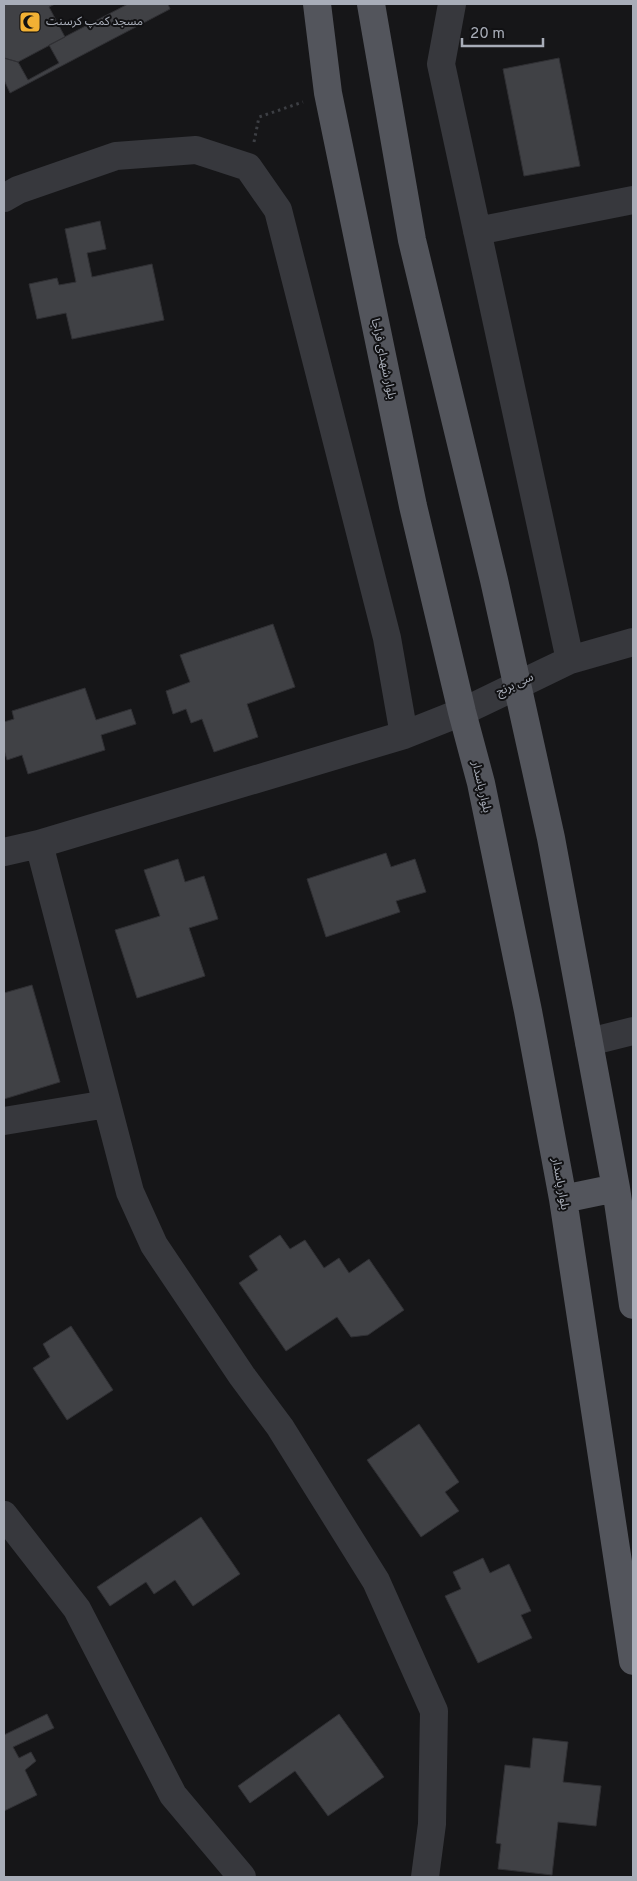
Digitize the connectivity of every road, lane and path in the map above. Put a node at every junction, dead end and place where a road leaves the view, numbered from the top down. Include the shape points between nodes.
1 (317, 4) edge
2 (371, 4) edge
3 (452, 4) edge
4 (328, 93) junction
5 (248, 166) junction
6 (4, 198) edge
7 (633, 200) edge
8 (477, 231) junction
9 (633, 642) edge
10 (570, 660) junction
11 (516, 684) junction
12 (462, 712) junction
13 (404, 734) junction
14 (39, 844) junction
15 (4, 852) edge
16 (633, 1031) edge
17 (589, 1042) junction
18 (107, 1104) junction
19 (4, 1121) edge
20 (616, 1188) junction
21 (563, 1199) junction
22 (633, 1304) edge
23 (4, 1515) edge
24 (633, 1661) edge
25 (242, 1877) edge
26 (424, 1877) edge

1 - 4 main road, بلوار شهدای فراجا
2 - 11 main road via 412,240
3 - 8 street via 442,64
4 - 5 path via 259,117
4 - 12 main road, بلوار شهدای فراجا via 411,496
5 - 6 street via 196,150 116,156 18,190
5 - 13 street via 278,210 387,638
7 - 8 street
8 - 10 street
9 - 10 street, سی برنج
10 - 11 street, سی برنج
11 - 12 street, سی برنج
11 - 17 main road via 551,838
12 - 13 street, سی برنج
12 - 21 main road, بلوار پاسدار via 485,802
13 - 14 street, سی برنج
14 - 15 street, سی برنج
14 - 18 street
16 - 17 street
17 - 20 main road
18 - 19 street
18 - 26 street via 130,1192 154,1245 280,1427 376,1581 434,1711 432,1824
20 - 21 main road
20 - 22 main road
21 - 24 main road, بلوار پاسدار
23 - 25 street via 77,1609 173,1795

